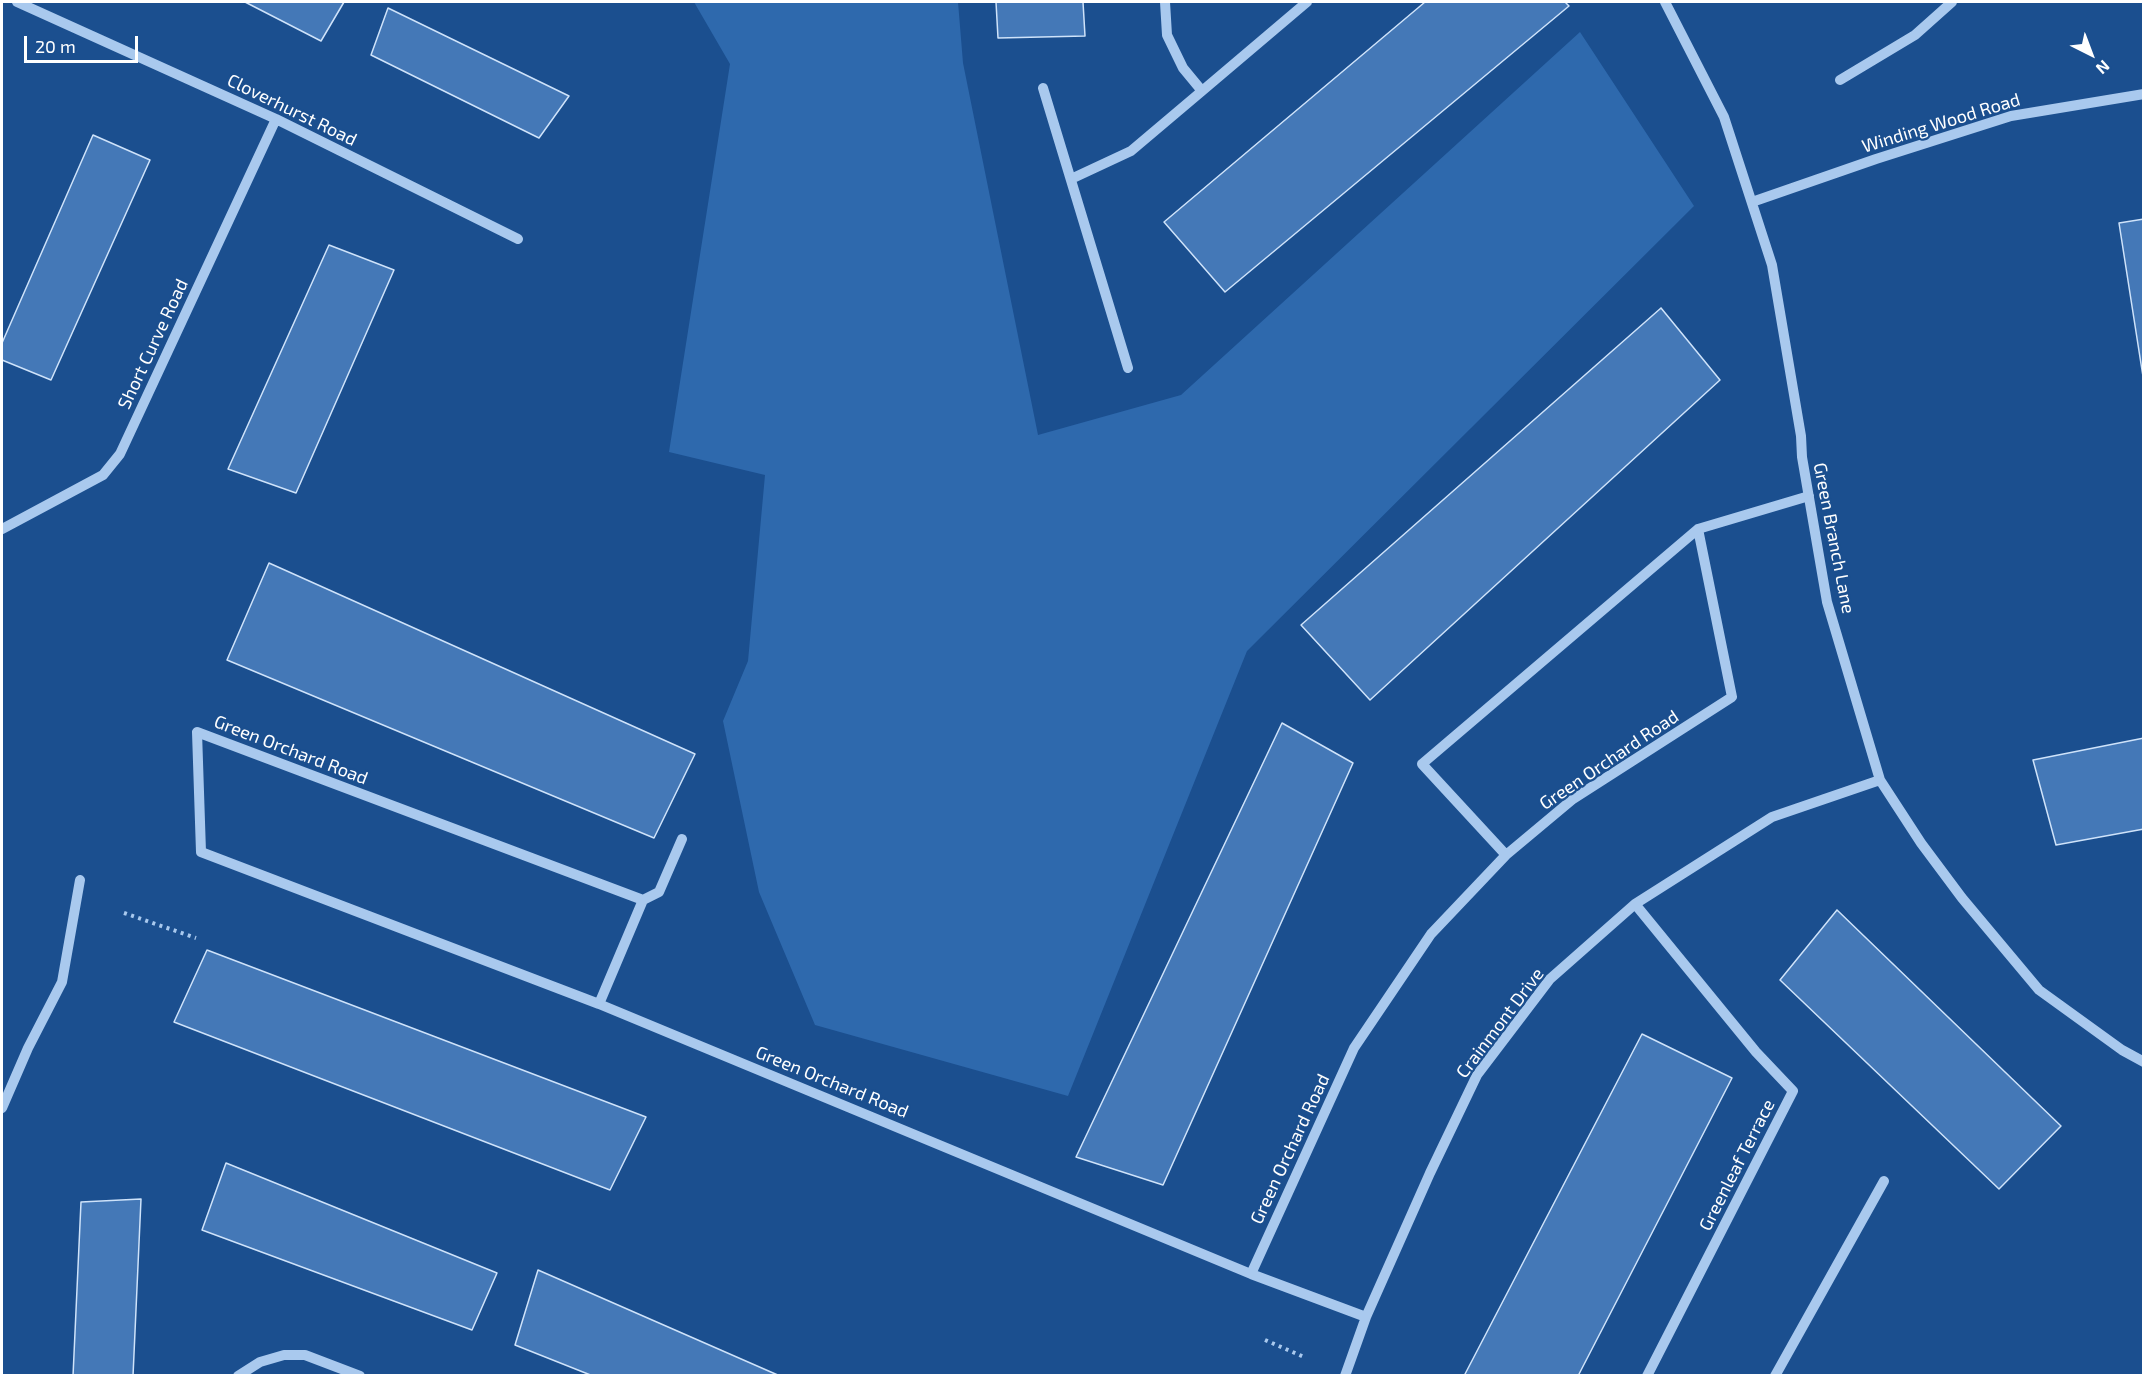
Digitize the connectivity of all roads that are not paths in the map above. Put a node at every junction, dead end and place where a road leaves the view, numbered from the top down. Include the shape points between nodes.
1 (17, 2) edge
2 (1165, 2) edge
3 (1307, 2) edge
4 (1665, 2) edge
5 (1952, 2) edge
6 (1840, 80) dead end
7 (1043, 88) dead end
8 (1202, 91) junction
9 (2144, 94) edge
10 (276, 119) junction
11 (1071, 179) junction
12 (1752, 202) junction
13 (518, 239) dead end
14 (1128, 368) dead end
15 (1809, 496) junction
16 (2, 529) edge
17 (1698, 529) junction
18 (1880, 780) junction
19 (682, 839) dead end
20 (1506, 855) junction
21 (80, 880) dead end
22 (643, 900) junction
23 (1635, 904) junction
24 (599, 1004) junction
25 (2144, 1062) edge
26 (2, 1108) edge
27 (1884, 1181) dead end
28 (1251, 1274) junction
29 (1366, 1317) junction
30 (238, 1376) edge
31 (360, 1376) edge
32 (1345, 1376) edge
33 (1647, 1376) edge
34 (1775, 1376) edge

1 - 10 street, Cloverhurst Road
2 - 8 street via 1167,35 1183,68
3 - 8 street
4 - 12 street, Green Branch Lane via 1724,117
5 - 6 street via 1915,35
7 - 11 street
8 - 11 street via 1131,151
9 - 12 street, Winding Wood Road via 2011,116
10 - 13 street, Cloverhurst Road
10 - 16 street, Short Curve Road via 120,454 102,475
11 - 14 street
12 - 15 street, Green Branch Lane via 1772,265
15 - 17 street
15 - 18 street, Green Branch Lane via 1827,602
17 - 20 street, Green Orchard Road via 1732,697 1573,799
17 - 20 street via 1422,764
18 - 23 street, Crainmont Drive via 1772,816
18 - 25 street, Green Branch Lane via 1962,898 2039,990
19 - 22 street via 659,892
20 - 28 street, Green Orchard Road via 1431,934 1354,1048
21 - 26 street via 62,982
22 - 24 street
22 - 24 street, Green Orchard Road via 197,732 201,852
23 - 29 street, Crainmont Drive via 1550,979 1477,1075
23 - 33 street, Greenleaf Terrace via 1756,1052 1793,1091
24 - 28 street, Green Orchard Road
27 - 34 street
28 - 29 street, Green Orchard Road
29 - 32 street, Crainmont Drive
30 - 31 street via 260,1362 284,1355 305,1355

